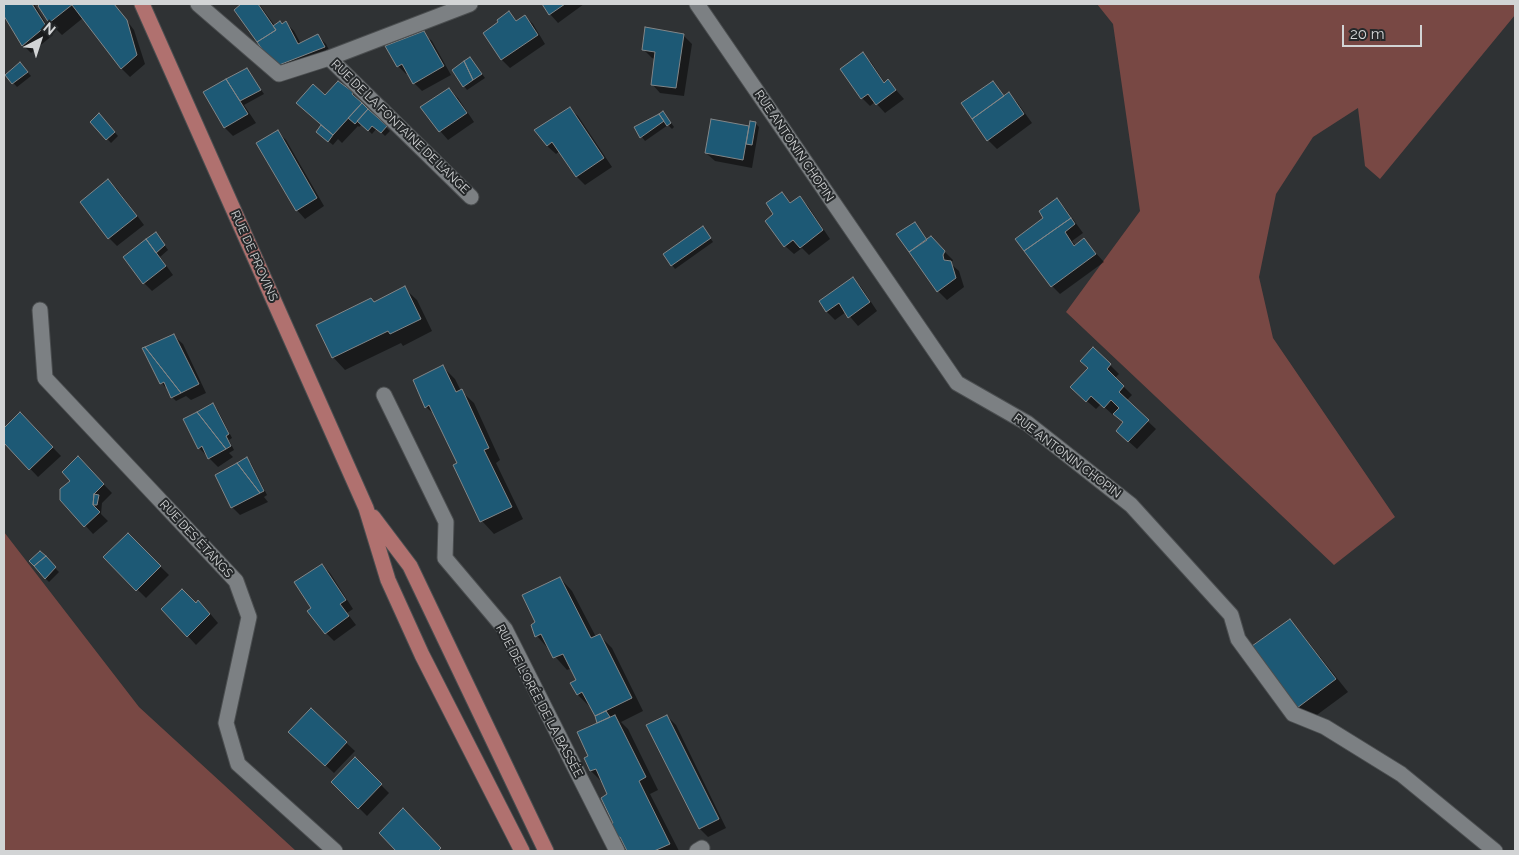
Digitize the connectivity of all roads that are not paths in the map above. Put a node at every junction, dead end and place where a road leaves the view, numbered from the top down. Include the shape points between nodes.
1 (142, 4) edge
2 (198, 4) edge
3 (470, 4) edge
4 (697, 4) edge
5 (329, 58) junction
6 (471, 197) dead end
7 (40, 310) dead end
8 (384, 395) dead end
9 (366, 508) junction
10 (335, 851) edge
11 (522, 851) edge
12 (546, 851) edge
13 (617, 851) edge
14 (1495, 851) edge

1 - 9 main road, RUE DE PROVINS
2 - 5 street via 279,74
3 - 5 street
4 - 14 street, RUE ANTONIN CHOPIN via 957,383 1027,423 1131,505 1231,615 1238,639 1293,714 1325,727 1402,774
5 - 6 street, RUE DE LA FONTAINE DE L'ANGE
7 - 10 street, RUE DES ÉTANGS via 45,378 236,581 250,617 226,723 238,764
8 - 13 street, RUE DE L'ORÉE DE LA BASSÉE via 446,522 446,558 505,629
9 - 11 main road via 388,580 422,655
9 - 12 main road via 410,566

